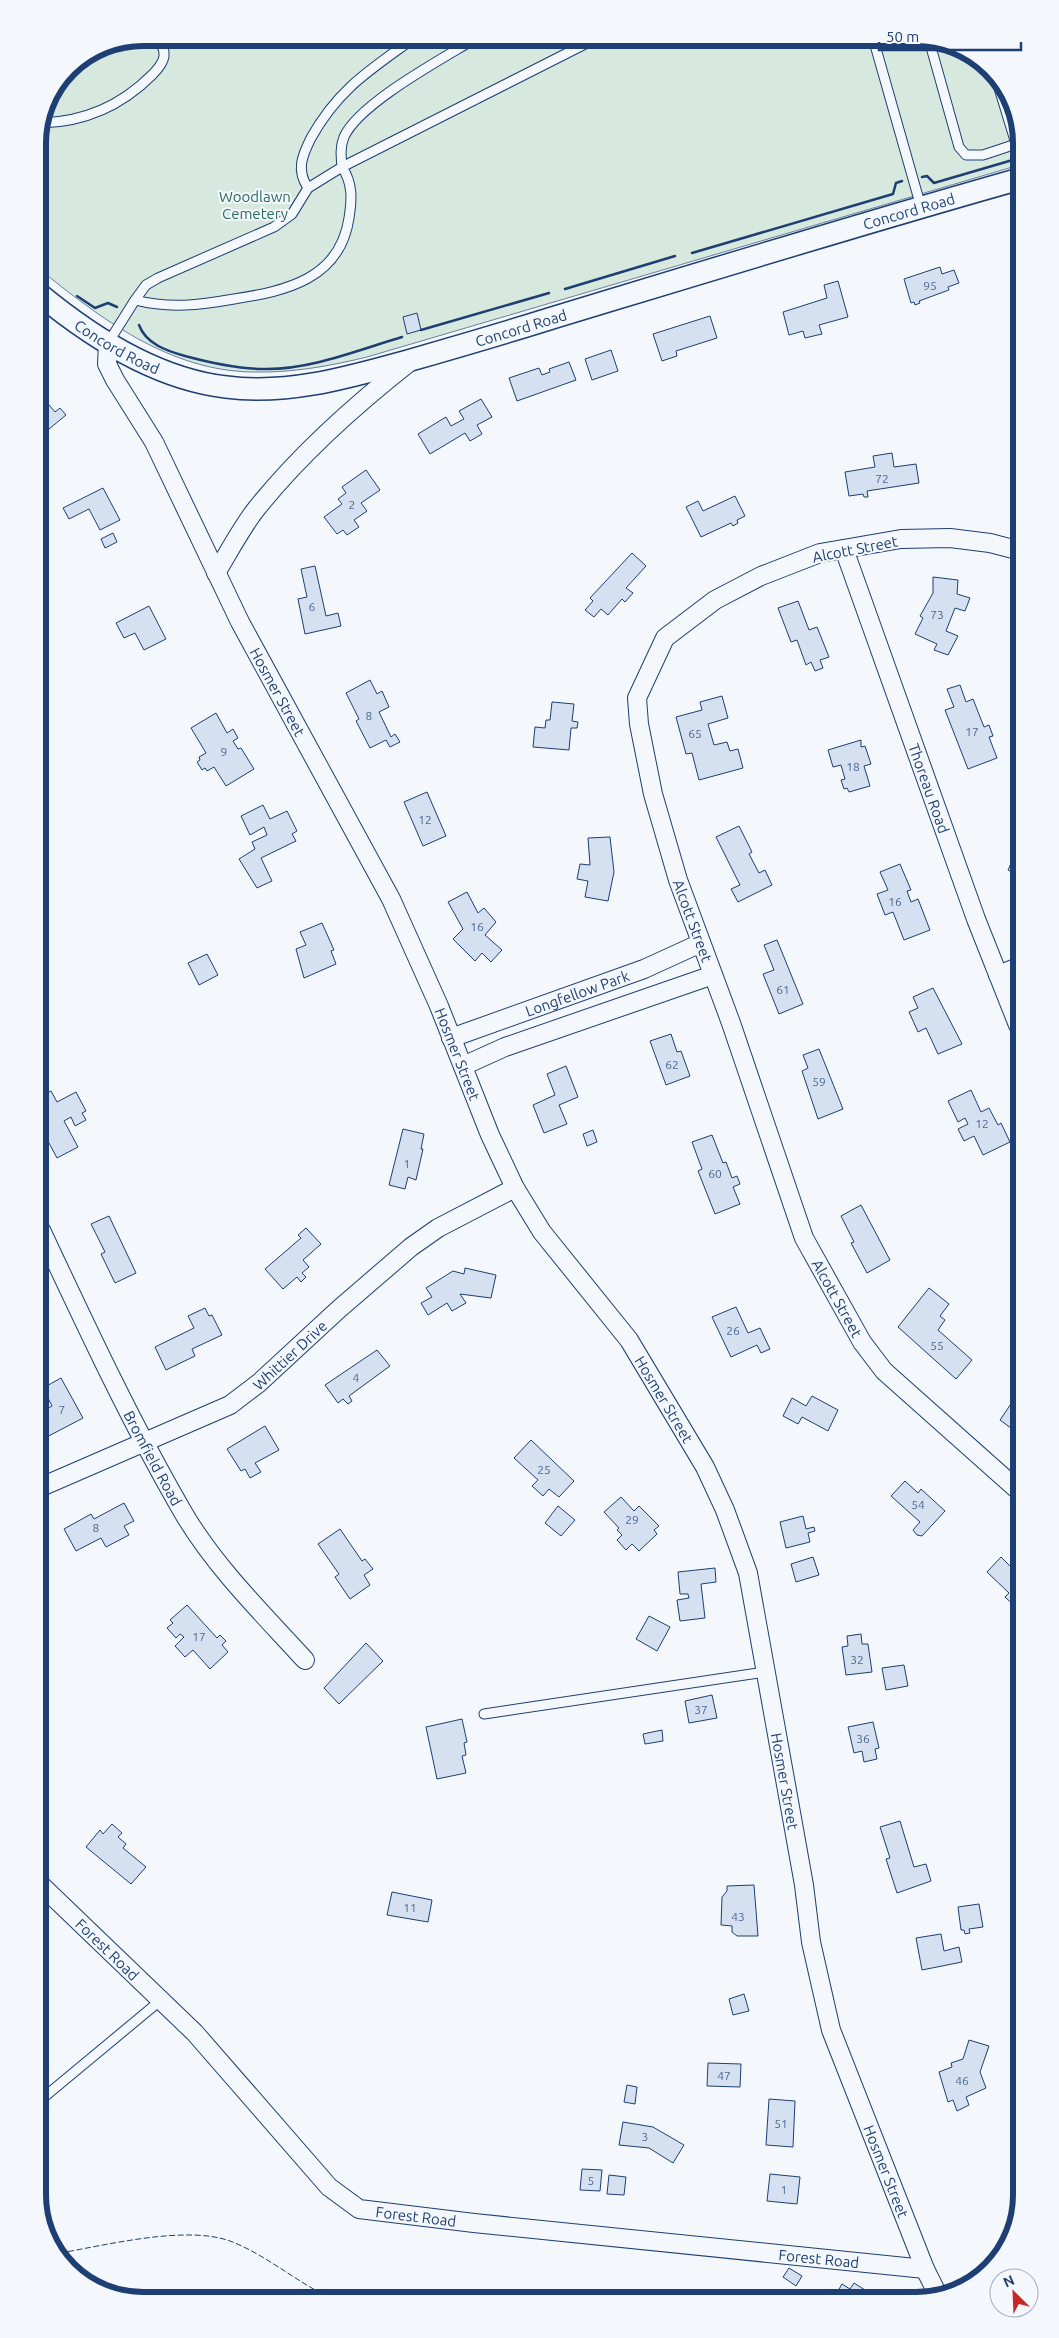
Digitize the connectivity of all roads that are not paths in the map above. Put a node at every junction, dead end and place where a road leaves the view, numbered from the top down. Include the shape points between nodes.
1 (162, 46) edge
2 (403, 46) edge
3 (463, 46) edge
4 (581, 46) edge
5 (875, 46) edge
6 (931, 47) edge
7 (1002, 99) edge
8 (49, 122) edge
9 (1012, 131) edge
10 (1013, 145) edge
11 (342, 167) junction
12 (1013, 181) edge
13 (308, 188) junction
14 (921, 207) junction
15 (46, 299) edge
16 (136, 300) junction
17 (108, 343) junction
18 (413, 360) junction
19 (844, 549) junction
20 (1013, 549) edge
21 (216, 573) junction
22 (701, 943) junction
23 (1013, 969) edge
24 (713, 975) junction
25 (998, 975) junction
26 (1013, 1012) edge
27 (451, 1038) junction
28 (463, 1066) junction
29 (515, 1188) junction
30 (46, 1240) edge
31 (146, 1443) junction
32 (46, 1485) edge
33 (1013, 1486) edge
34 (305, 1660) dead end
35 (766, 1672) junction
36 (484, 1714) dead end
37 (46, 1890) edge
38 (161, 2000) junction
39 (46, 2096) edge
40 (925, 2269) junction
41 (935, 2289) edge

1 - 8 lane via 165,59 162,65 137,90 103,110
2 - 13 lane via 350,86 326,113 300,165
3 - 11 lane via 380,99 356,119 344,137 340,152
4 - 11 lane
5 - 14 lane
6 - 10 lane via 959,147 966,155 983,155
7 - 9 lane
11 - 13 lane
11 - 16 lane via 351,187 348,228 338,250 316,274 289,288 201,305 168,307
12 - 14 street, Concord Road
13 - 16 lane via 284,221 263,234 158,278 146,285
14 - 18 street, Concord Road
15 - 17 street, Concord Road
16 - 17 lane
17 - 18 street, Concord Road via 182,377 212,385 249,389 324,383
17 - 21 street, Hosmer Street via 110,371 154,442
18 - 21 street via 311,448 256,509
19 - 20 street, Alcott Street via 902,539 950,538
19 - 22 street, Alcott Street via 820,553 761,576 715,600 665,638 638,698 639,724 653,794 678,880
19 - 25 street, Thoreau Road
21 - 27 street, Hosmer Street via 392,899
22 - 24 street, Alcott Street
22 - 27 street, Longfellow Park via 644,969
23 - 25 street
24 - 28 street, Longfellow Park via 505,1048
24 - 33 street, Alcott Street via 804,1238 862,1342 884,1371
25 - 26 street, Thoreau Road
27 - 28 street, Hosmer Street
28 - 29 street, Hosmer Street
29 - 31 street, Whittier Drive via 438,1228 411,1248 230,1405
29 - 35 street, Hosmer Street via 542,1232 628,1340 705,1467 748,1573
30 - 31 street, Bromfield Road
31 - 32 street, Whittier Drive
31 - 34 street, Bromfield Road via 185,1515 216,1559
35 - 36 lane
35 - 40 street, Hosmer Street via 804,1884 811,1942 831,2030
37 - 38 street, Forest Road
38 - 39 lane
38 - 40 street, Forest Road via 195,2033 329,2187 359,2209
40 - 41 street, Hosmer Street

